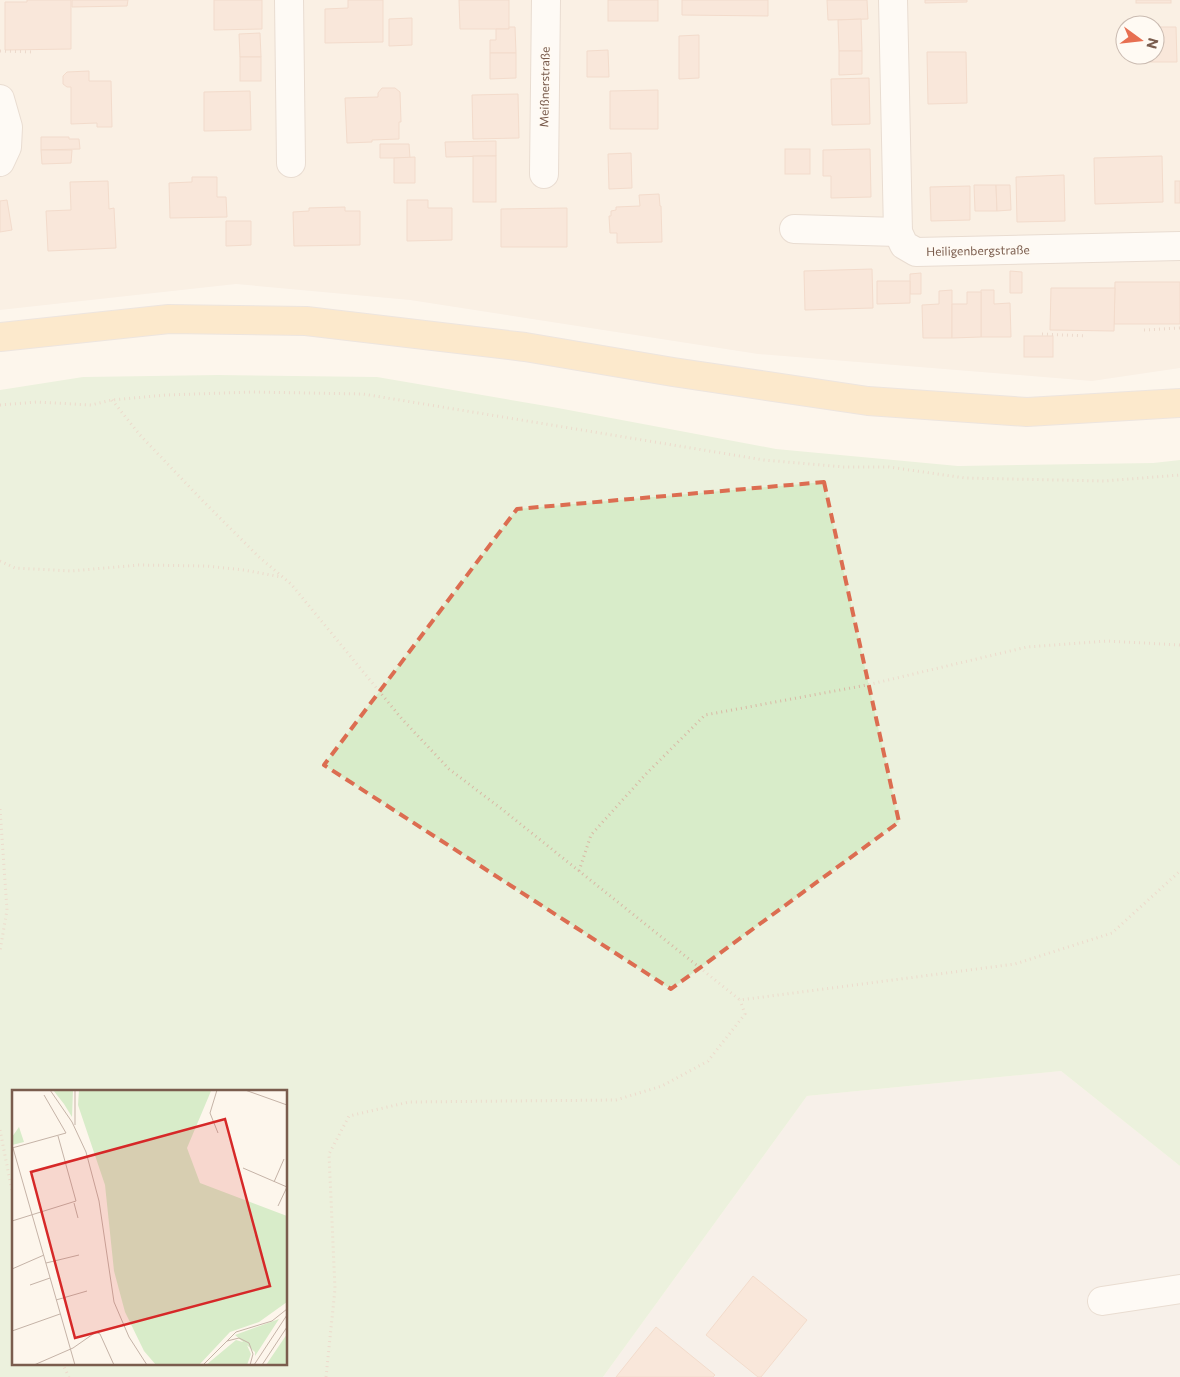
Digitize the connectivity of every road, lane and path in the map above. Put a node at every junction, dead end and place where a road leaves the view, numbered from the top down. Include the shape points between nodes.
1 (289, 0) edge
2 (546, 0) edge
3 (893, 0) edge
4 (0, 51) edge
5 (35, 52) dead end
6 (0, 99) edge
7 (0, 162) edge
8 (291, 163) dead end
9 (544, 174) dead end
10 (794, 229) dead end
11 (898, 232) junction
12 (1180, 246) edge
13 (1180, 328) edge
14 (1144, 330) dead end
15 (1042, 334) dead end
16 (1087, 336) dead end
17 (0, 337) edge
18 (112, 400) junction
19 (1180, 403) edge
20 (0, 405) edge
21 (1180, 475) edge
22 (0, 561) edge
23 (283, 577) junction
24 (1180, 645) edge
25 (0, 808) edge
26 (579, 871) junction
27 (1180, 871) edge
28 (0, 951) edge
29 (740, 1000) junction
30 (0, 1130) edge
31 (12, 1191) edge
32 (1180, 1289) edge
33 (1102, 1301) dead end
34 (62, 1364) edge
35 (69, 1377) edge
36 (326, 1377) edge

1 - 8 street
2 - 9 street, Meißnerstraße
3 - 11 street
4 - 5 path
6 - 7 street via 8,127 7,147
10 - 11 street
11 - 12 street, Heiligenbergstraße via 904,245 916,252
13 - 14 path
15 - 16 path
17 - 19 main road via 169,319 306,322 524,347 868,400 1027,412
18 - 20 path via 91,405 37,402
18 - 21 path via 253,392 363,394 764,460 844,467 889,467 965,478 1104,482
18 - 23 path via 140,435 208,506
22 - 23 path via 15,568 71,571 140,565 206,566
23 - 26 path via 402,719 450,769
24 - 26 path via 1107,641 1027,647 867,685 705,715 590,835
25 - 28 path via 7,910
26 - 29 path
27 - 29 path via 1112,934 1015,964
29 - 36 path via 745,1014 708,1061 662,1086 626,1098 409,1102 349,1116 329,1154 334,1289
30 - 31 path
32 - 33 street
34 - 35 path

